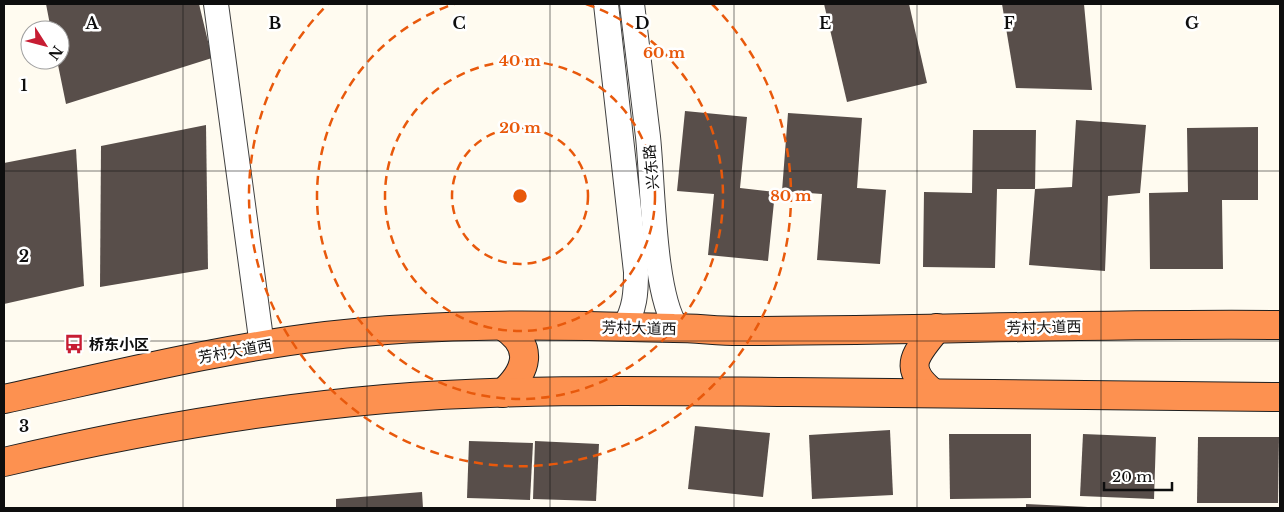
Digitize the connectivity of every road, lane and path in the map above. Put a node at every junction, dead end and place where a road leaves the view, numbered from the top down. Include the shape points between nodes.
1 (216, 4) edge
2 (606, 4) edge
3 (638, 5) edge
4 (1280, 325) edge
5 (504, 326) junction
6 (624, 327) junction
7 (677, 328) junction
8 (937, 328) junction
9 (262, 346) junction
10 (503, 393) junction
11 (933, 393) junction
12 (1280, 397) edge
13 (4, 399) edge
14 (4, 462) edge

1 - 9 street
2 - 6 street, 兴东路 via 636,272 636,297
3 - 7 street, 兴东路 via 660,271 668,311
4 - 8 highway, 芳村大道西
5 - 6 highway, 芳村大道西
5 - 9 highway, 芳村大道西 via 328,336
5 - 10 highway via 521,344 525,356 521,372
6 - 7 highway, 芳村大道西
7 - 8 highway, 芳村大道西 via 736,331
8 - 11 highway via 918,351 914,362 918,380
9 - 13 highway, 芳村大道西
10 - 11 highway via 631,390
10 - 14 highway via 381,399 287,411 72,446
11 - 12 highway

